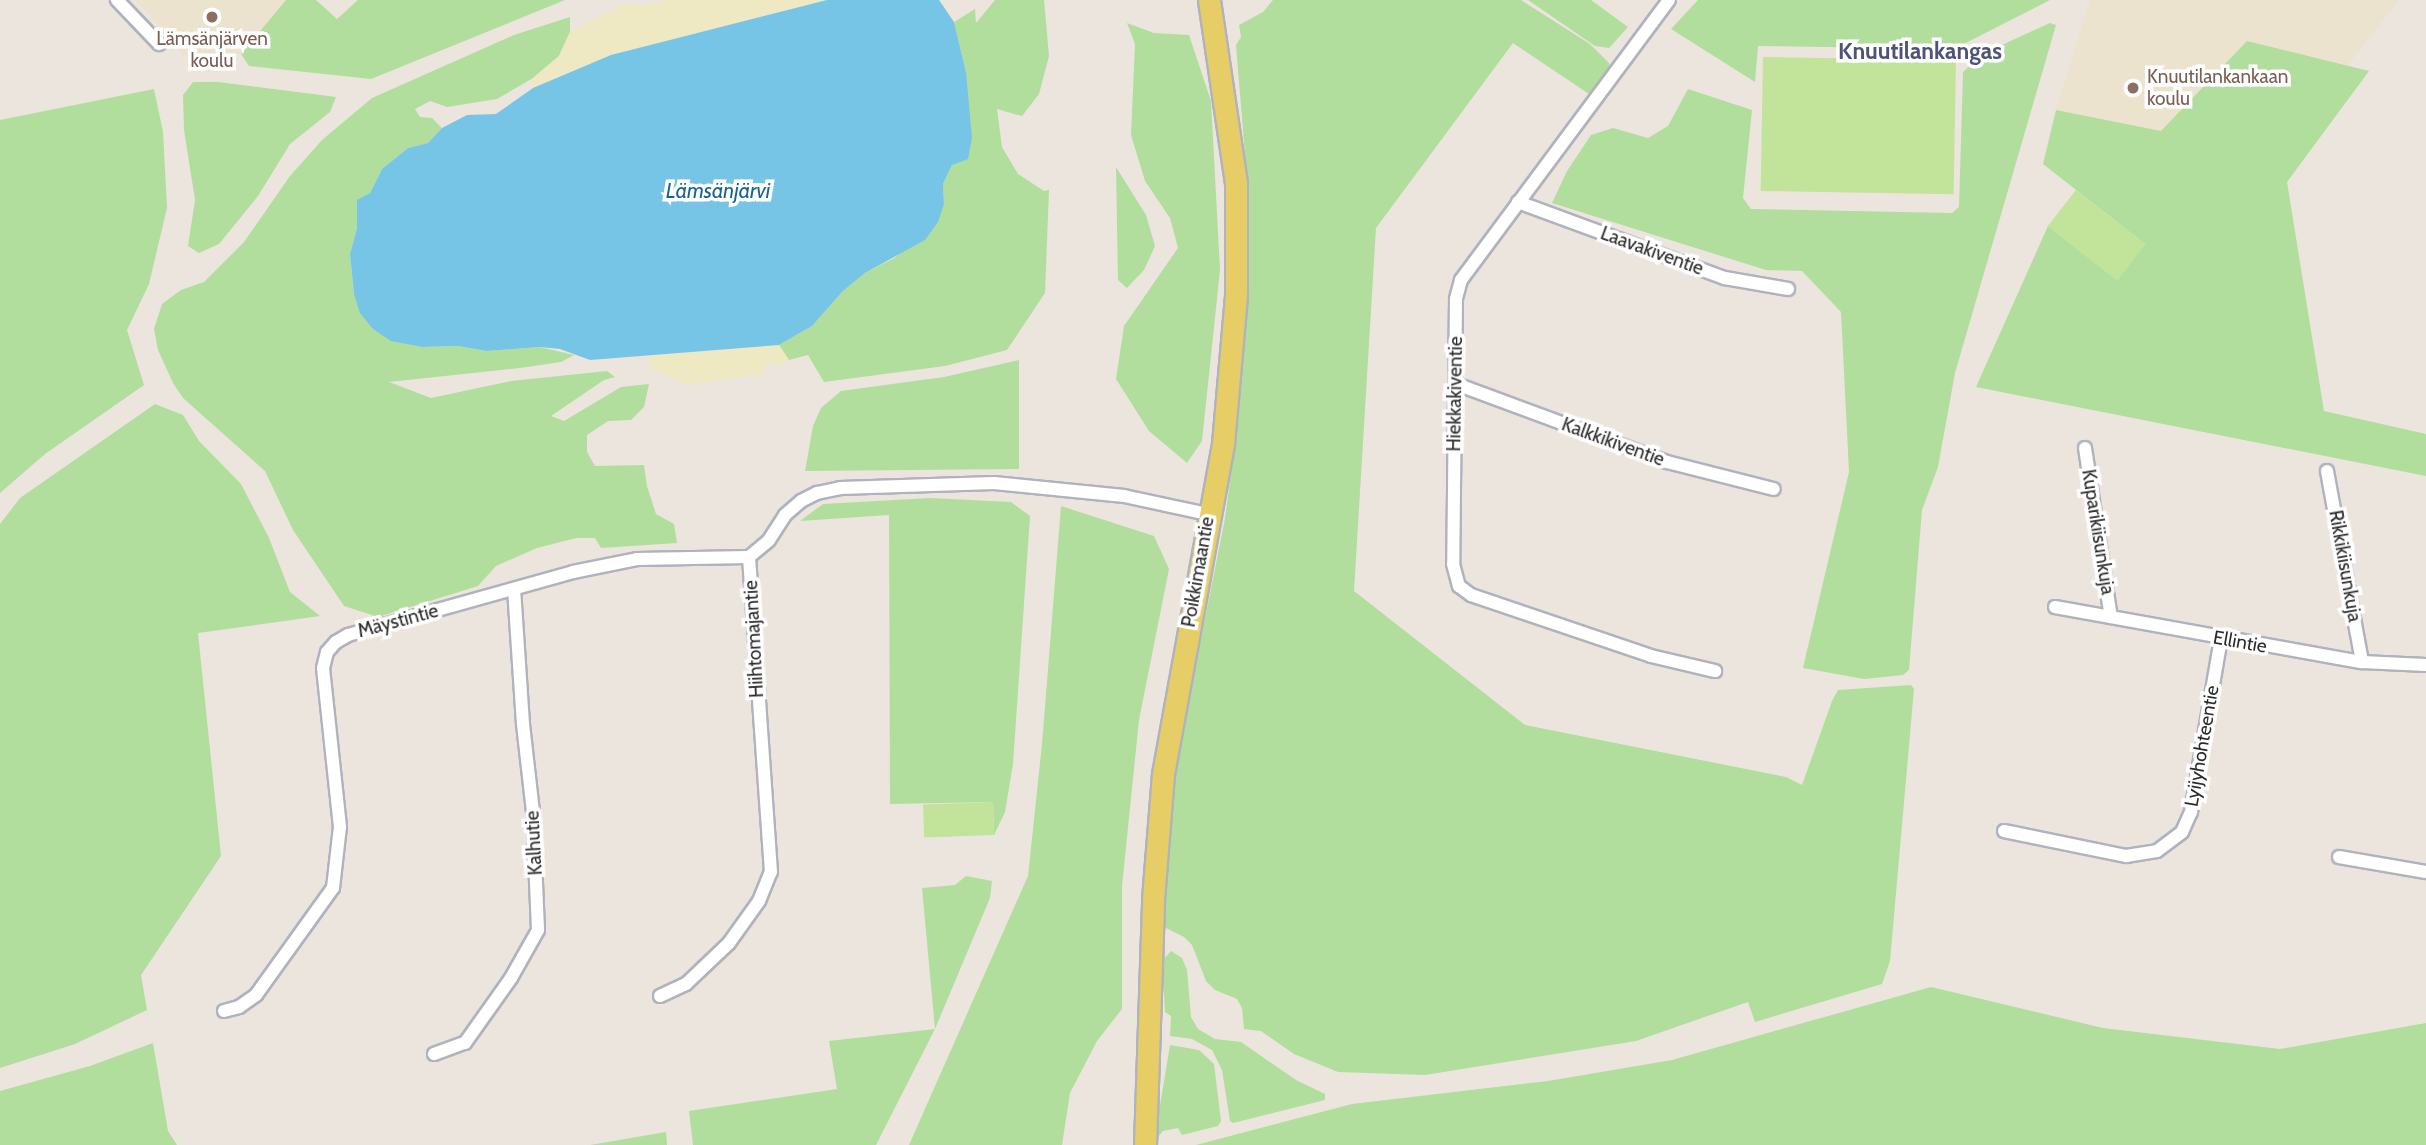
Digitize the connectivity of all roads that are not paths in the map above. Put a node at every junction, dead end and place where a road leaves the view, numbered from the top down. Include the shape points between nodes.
1 (117, 0) edge
2 (1209, 0) edge
3 (1669, 0) edge
4 (159, 44) dead end
5 (1518, 202) junction
6 (1788, 289) dead end
7 (1456, 384) junction
8 (2085, 449) dead end
9 (2328, 471) dead end
10 (1774, 489) dead end
11 (1208, 514) junction
12 (749, 557) junction
13 (514, 590) junction
14 (2056, 607) dead end
15 (2111, 617) junction
16 (2221, 639) junction
17 (2362, 662) junction
18 (2426, 665) edge
19 (1714, 671) dead end
20 (2004, 831) dead end
21 (2339, 857) dead end
22 (2426, 872) edge
23 (660, 996) dead end
24 (224, 1011) dead end
25 (434, 1054) dead end
26 (1145, 1145) edge

1 - 4 street
2 - 11 main road, Poikkimaantie via 1236,197 1236,294 1229,404
3 - 5 street, Hiekkakiventie
5 - 6 street, Laavakiventie via 1725,278
5 - 7 street, Hiekkakiventie via 1461,280 1456,299
7 - 10 street, Kalkkikiventie via 1667,462
7 - 19 street, Hiekkakiventie via 1453,565 1459,586 1471,595 1651,656
8 - 15 street, Kuparikiisunkuja
9 - 17 street, Rikkikiisunkuja
11 - 12 street, Hiihtomajantie via 1124,496 994,483 841,488 801,501
11 - 26 main road, Poikkimaantie via 1163,774 1153,900
12 - 13 street, Mäystintie via 638,559
12 - 23 street, Hiihtomajantie via 771,872 760,901 729,943 686,984
13 - 24 street, Mäystintie via 348,635 327,652 323,668 340,827 333,888 256,995
13 - 25 street, Kalhutie via 538,930 470,1037
14 - 15 street, Ellintie
15 - 16 street, Ellintie
16 - 17 street, Ellintie
16 - 20 street, Lyijyhohteentie via 2191,812 2182,832 2157,851 2126,856
17 - 18 street, Ellintie
21 - 22 street

